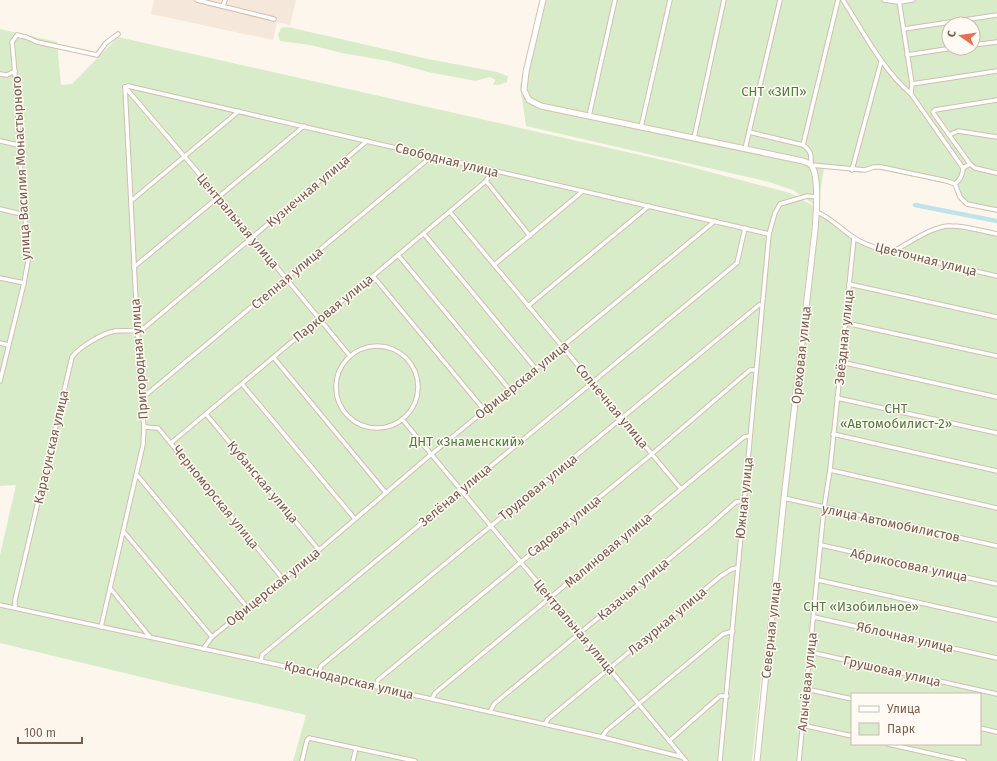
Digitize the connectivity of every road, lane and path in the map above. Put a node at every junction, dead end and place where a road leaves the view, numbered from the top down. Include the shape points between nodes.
1 (197, 0) edge
2 (225, 0) edge
3 (543, 0) edge
4 (615, 0) edge
5 (670, 0) edge
6 (724, 0) edge
7 (780, 0) edge
8 (838, 0) edge
9 (843, 0) edge
10 (884, 0) edge
11 (913, 0) edge
12 (899, 1) edge
13 (223, 6) junction
14 (997, 15) edge
15 (274, 19) dead end
16 (904, 29) junction
17 (118, 34) dead end
18 (997, 42) edge
19 (981, 44) edge
20 (941, 50) edge
21 (907, 54) junction
22 (881, 62) junction
23 (15, 71) junction
24 (997, 71) edge
25 (0, 74) edge
26 (912, 84) junction
27 (125, 87) junction
28 (911, 94) junction
29 (997, 100) edge
30 (239, 111) junction
31 (590, 116) junction
32 (304, 126) junction
33 (641, 127) junction
34 (749, 132) junction
35 (949, 135) junction
36 (997, 137) edge
37 (694, 138) junction
38 (0, 141) edge
39 (368, 141) junction
40 (18, 145) junction
41 (804, 145) junction
42 (745, 149) junction
43 (432, 156) junction
44 (185, 157) junction
45 (970, 164) junction
46 (811, 165) junction
47 (963, 168) junction
48 (852, 170) junction
49 (492, 171) junction
50 (997, 173) edge
51 (486, 181) junction
52 (955, 184) junction
53 (583, 191) junction
54 (817, 196) junction
55 (219, 197) junction
56 (131, 201) junction
57 (649, 206) junction
58 (0, 209) edge
59 (997, 210) edge
60 (450, 212) junction
61 (817, 212) junction
62 (25, 215) junction
63 (715, 222) junction
64 (745, 228) junction
65 (424, 234) junction
66 (769, 234) junction
67 (997, 234) edge
68 (530, 236) junction
69 (252, 238) junction
70 (854, 238) junction
71 (892, 252) junction
72 (398, 255) junction
73 (494, 265) junction
74 (134, 267) junction
75 (373, 276) junction
76 (997, 276) edge
77 (0, 278) edge
78 (286, 278) junction
79 (24, 284) junction
80 (850, 284) junction
81 (762, 305) junction
82 (528, 306) junction
83 (997, 317) edge
84 (319, 319) junction
85 (846, 323) junction
86 (137, 331) junction
87 (0, 343) edge
88 (8, 345) junction
89 (562, 347) junction
90 (350, 356) junction
91 (997, 356) edge
92 (274, 358) junction
93 (841, 362) junction
94 (536, 369) junction
95 (756, 370) junction
96 (0, 381) edge
97 (593, 382) junction
98 (242, 384) junction
99 (510, 390) junction
100 (997, 397) edge
101 (837, 398) junction
102 (141, 399) junction
103 (485, 411) junction
104 (206, 414) junction
105 (622, 418) junction
106 (402, 419) junction
107 (144, 427) junction
108 (997, 433) edge
109 (833, 434) junction
110 (750, 436) junction
111 (171, 443) junction
112 (652, 454) junction
113 (432, 455) junction
114 (830, 470) junction
115 (997, 471) edge
116 (137, 475) junction
117 (461, 489) junction
118 (681, 489) junction
119 (386, 493) junction
120 (784, 498) junction
121 (744, 501) junction
122 (824, 508) junction
123 (997, 508) edge
124 (355, 519) junction
125 (490, 526) junction
126 (124, 532) junction
127 (821, 545) junction
128 (997, 546) edge
129 (319, 550) junction
130 (521, 562) junction
131 (737, 568) junction
132 (283, 579) junction
133 (818, 580) junction
134 (997, 584) edge
135 (110, 588) junction
136 (550, 598) junction
137 (0, 605) edge
138 (247, 607) junction
139 (15, 608) junction
140 (814, 617) junction
141 (997, 620) edge
142 (101, 627) junction
143 (733, 631) junction
144 (580, 633) junction
145 (150, 637) junction
146 (212, 637) junction
147 (203, 649) junction
148 (810, 652) junction
149 (997, 658) edge
150 (261, 661) junction
151 (610, 668) junction
152 (318, 674) junction
153 (376, 686) junction
154 (806, 689) junction
155 (997, 694) edge
156 (727, 696) junction
157 (432, 699) junction
158 (851, 699) edge
159 (639, 704) junction
160 (490, 712) junction
161 (544, 724) junction
162 (802, 725) junction
163 (981, 728) edge
164 (997, 732) edge
165 (851, 736) edge
166 (602, 737) junction
167 (669, 741) junction
168 (892, 745) edge
169 (356, 748) junction
170 (682, 757) junction
171 (404, 760) edge
172 (302, 761) edge
173 (353, 761) edge
174 (415, 761) edge
175 (686, 761) edge
176 (720, 761) edge
177 (756, 761) edge
178 (800, 761) edge
179 (964, 761) edge

1 - 13 street
2 - 13 street
3 - 31 street via 524,90 529,100 541,106
4 - 31 street
5 - 33 street
6 - 37 street
7 - 34 street
8 - 41 street
9 - 22 street
10 - 12 street
11 - 12 street
12 - 16 street
13 - 15 street
14 - 16 street
16 - 21 street
17 - 23 street, улица Василия Монастырного via 106,43 97,55 17,36 12,42
18 - 19 street
20 - 21 street
21 - 26 street
22 - 28 street
22 - 48 street
23 - 25 street via 7,75
23 - 40 street, улица Василия Монастырного
24 - 26 street
26 - 28 street
27 - 30 street, Свободная улица
27 - 44 street, Центральная улица
27 - 56 street, Пригородная улица
28 - 47 street
29 - 35 street via 935,110 933,112
30 - 32 street, Свободная улица
30 - 44 street
31 - 33 street
32 - 39 street, Свободная улица
32 - 55 street
33 - 37 street
34 - 41 street
34 - 42 street
35 - 36 street via 958,131
35 - 45 street
37 - 42 street
38 - 40 street
39 - 43 street, Свободная улица
39 - 69 street, Кузнечная улица
40 - 62 street, улица Василия Монастырного
41 - 46 street via 811,152
42 - 46 street via 803,161
43 - 49 street, Свободная улица
43 - 78 street, Степная улица
44 - 55 street, Центральная улица
44 - 56 street
45 - 47 street
45 - 50 street via 975,168
46 - 48 street
46 - 54 street, Ореховая улица via 815,173
47 - 52 street via 963,173
48 - 52 street via 881,167
49 - 51 street, Парковая улица
49 - 53 street, Свободная улица
51 - 60 street, Парковая улица
51 - 68 street
52 - 59 street via 967,204
53 - 57 street, Свободная улица
53 - 68 street
54 - 61 street, Ореховая улица
54 - 66 street, Южная улица via 806,196 780,204
55 - 69 street, Центральная улица
55 - 74 street
56 - 74 street, Пригородная улица
57 - 63 street, Свободная улица
57 - 82 street
58 - 62 street
60 - 65 street, Парковая улица
60 - 73 street, Солнечная улица
61 - 70 street, Цветочная улица
61 - 120 street, Ореховая улица
62 - 79 street, улица Василия Монастырного via 28,261
63 - 64 street, Свободная улица
63 - 89 street, Офицерская улица
64 - 66 street, Свободная улица
64 - 97 street, Зелёная улица via 737,263
65 - 72 street, Парковая улица
65 - 94 street
66 - 81 street, Южная улица
67 - 71 street via 950,225 929,232
68 - 73 street
69 - 78 street, Центральная улица
69 - 86 street, Кузнечная улица via 143,329
70 - 71 street, Цветочная улица
70 - 80 street, Звёздная улица
71 - 76 street, Цветочная улица
72 - 75 street, Парковая улица
72 - 99 street
73 - 82 street, Солнечная улица
74 - 86 street, Пригородная улица
75 - 84 street, Парковая улица
75 - 103 street
77 - 79 street
78 - 84 street, Центральная улица
78 - 102 street, Степная улица
79 - 88 street, улица Василия Монастырного
80 - 83 street
80 - 85 street, Звёздная улица
81 - 95 street, Южная улица
81 - 105 street, Трудовая улица
82 - 89 street, Солнечная улица
84 - 90 street, Центральная улица
84 - 92 street, Парковая улица
85 - 91 street
85 - 93 street, Звёздная улица
86 - 102 street, Пригородная улица
86 - 139 street, Карасунская улица via 115,331 106,334 72,357
87 - 88 street
88 - 96 street, улица Василия Монастырного
89 - 94 street, Офицерская улица
89 - 97 street, Солнечная улица
90 - 106 street via 339,370 336,383 337,396 350,418 361,425 374,428 387,427
90 - 106 street via 363,348 375,346 399,353 408,361 416,377 417,395 413,406
92 - 98 street, Парковая улица
92 - 119 street
93 - 100 street
93 - 101 street, Звёздная улица
94 - 99 street, Офицерская улица
95 - 110 street, Южная улица
95 - 112 street, Садовая улица via 750,370
97 - 105 street, Солнечная улица
97 - 117 street, Зелёная улица
98 - 104 street, Парковая улица
98 - 124 street
99 - 103 street, Офицерская улица
101 - 108 street
101 - 109 street, Звёздная улица
102 - 107 street, Пригородная улица
103 - 113 street, Офицерская улица
104 - 111 street, Парковая улица
104 - 129 street, Кубанская улица
105 - 112 street, Солнечная улица
105 - 125 street, Трудовая улица
106 - 113 street, Центральная улица
107 - 111 street, Черноморская улица via 158,428
107 - 116 street, Пригородная улица via 144,445
109 - 114 street, Звёздная улица
109 - 115 street
110 - 118 street, Малиновая улица via 744,437
110 - 121 street, Южная улица
111 - 132 street, Черноморская улица
112 - 118 street, Солнечная улица
112 - 130 street, Садовая улица
113 - 117 street, Центральная улица
113 - 119 street, Офицерская улица
114 - 122 street, Звёздная улица
114 - 123 street
116 - 126 street, Пригородная улица
116 - 138 street
117 - 125 street, Центральная улица
117 - 150 street, Зелёная улица via 262,655
118 - 136 street, Малиновая улица
119 - 124 street, Офицерская улица
120 - 122 street, улица Автомобилистов
120 - 177 street, Северная улица
121 - 131 street, Южная улица
121 - 144 street, Казачья улица via 736,502
122 - 127 street, Алычёвая улица
122 - 128 street, улица Автомобилистов
124 - 129 street, Офицерская улица
125 - 130 street, Центральная улица
125 - 152 street, Трудовая улица via 321,666
126 - 135 street, Пригородная улица
126 - 146 street
127 - 133 street, Алычёвая улица
127 - 134 street, Абрикосовая улица
129 - 132 street, Офицерская улица
130 - 136 street, Центральная улица
130 - 153 street, Садовая улица via 378,680
131 - 143 street, Южная улица
131 - 151 street, Лазурная улица via 722,576
132 - 138 street, Офицерская улица
133 - 140 street, Алычёвая улица
133 - 141 street
135 - 142 street, Пригородная улица
135 - 145 street
136 - 144 street, Центральная улица
136 - 157 street, Малиновая улица via 435,693
137 - 139 street, Краснодарская улица
138 - 146 street, Офицерская улица
139 - 142 street, Краснодарская улица
140 - 148 street, Алычёвая улица
140 - 149 street, Яблочная улица
142 - 145 street, Краснодарская улица
143 - 156 street, Южная улица
143 - 159 street via 723,634
144 - 151 street, Центральная улица
144 - 160 street, Казачья улица via 494,704
145 - 147 street, Краснодарская улица
146 - 147 street, Офицерская улица
147 - 150 street, Краснодарская улица
148 - 154 street, Алычёвая улица
148 - 155 street, Грушовая улица
150 - 152 street, Краснодарская улица
151 - 159 street, Центральная улица
151 - 161 street, Лазурная улица
152 - 153 street, Краснодарская улица
153 - 157 street, Краснодарская улица
154 - 158 street
154 - 162 street, Алычёвая улица
156 - 167 street via 720,696
156 - 176 street, Южная улица
157 - 160 street, Краснодарская улица
159 - 166 street
159 - 167 street, Центральная улица
160 - 161 street, Краснодарская улица
161 - 166 street, Краснодарская улица
162 - 165 street
162 - 178 street, Алычёвая улица
163 - 164 street
166 - 170 street, Краснодарская улица
167 - 170 street, Центральная улица
168 - 179 street
169 - 171 street
169 - 172 street via 309,738
169 - 173 street
170 - 175 street, Центральная улица
171 - 174 street

